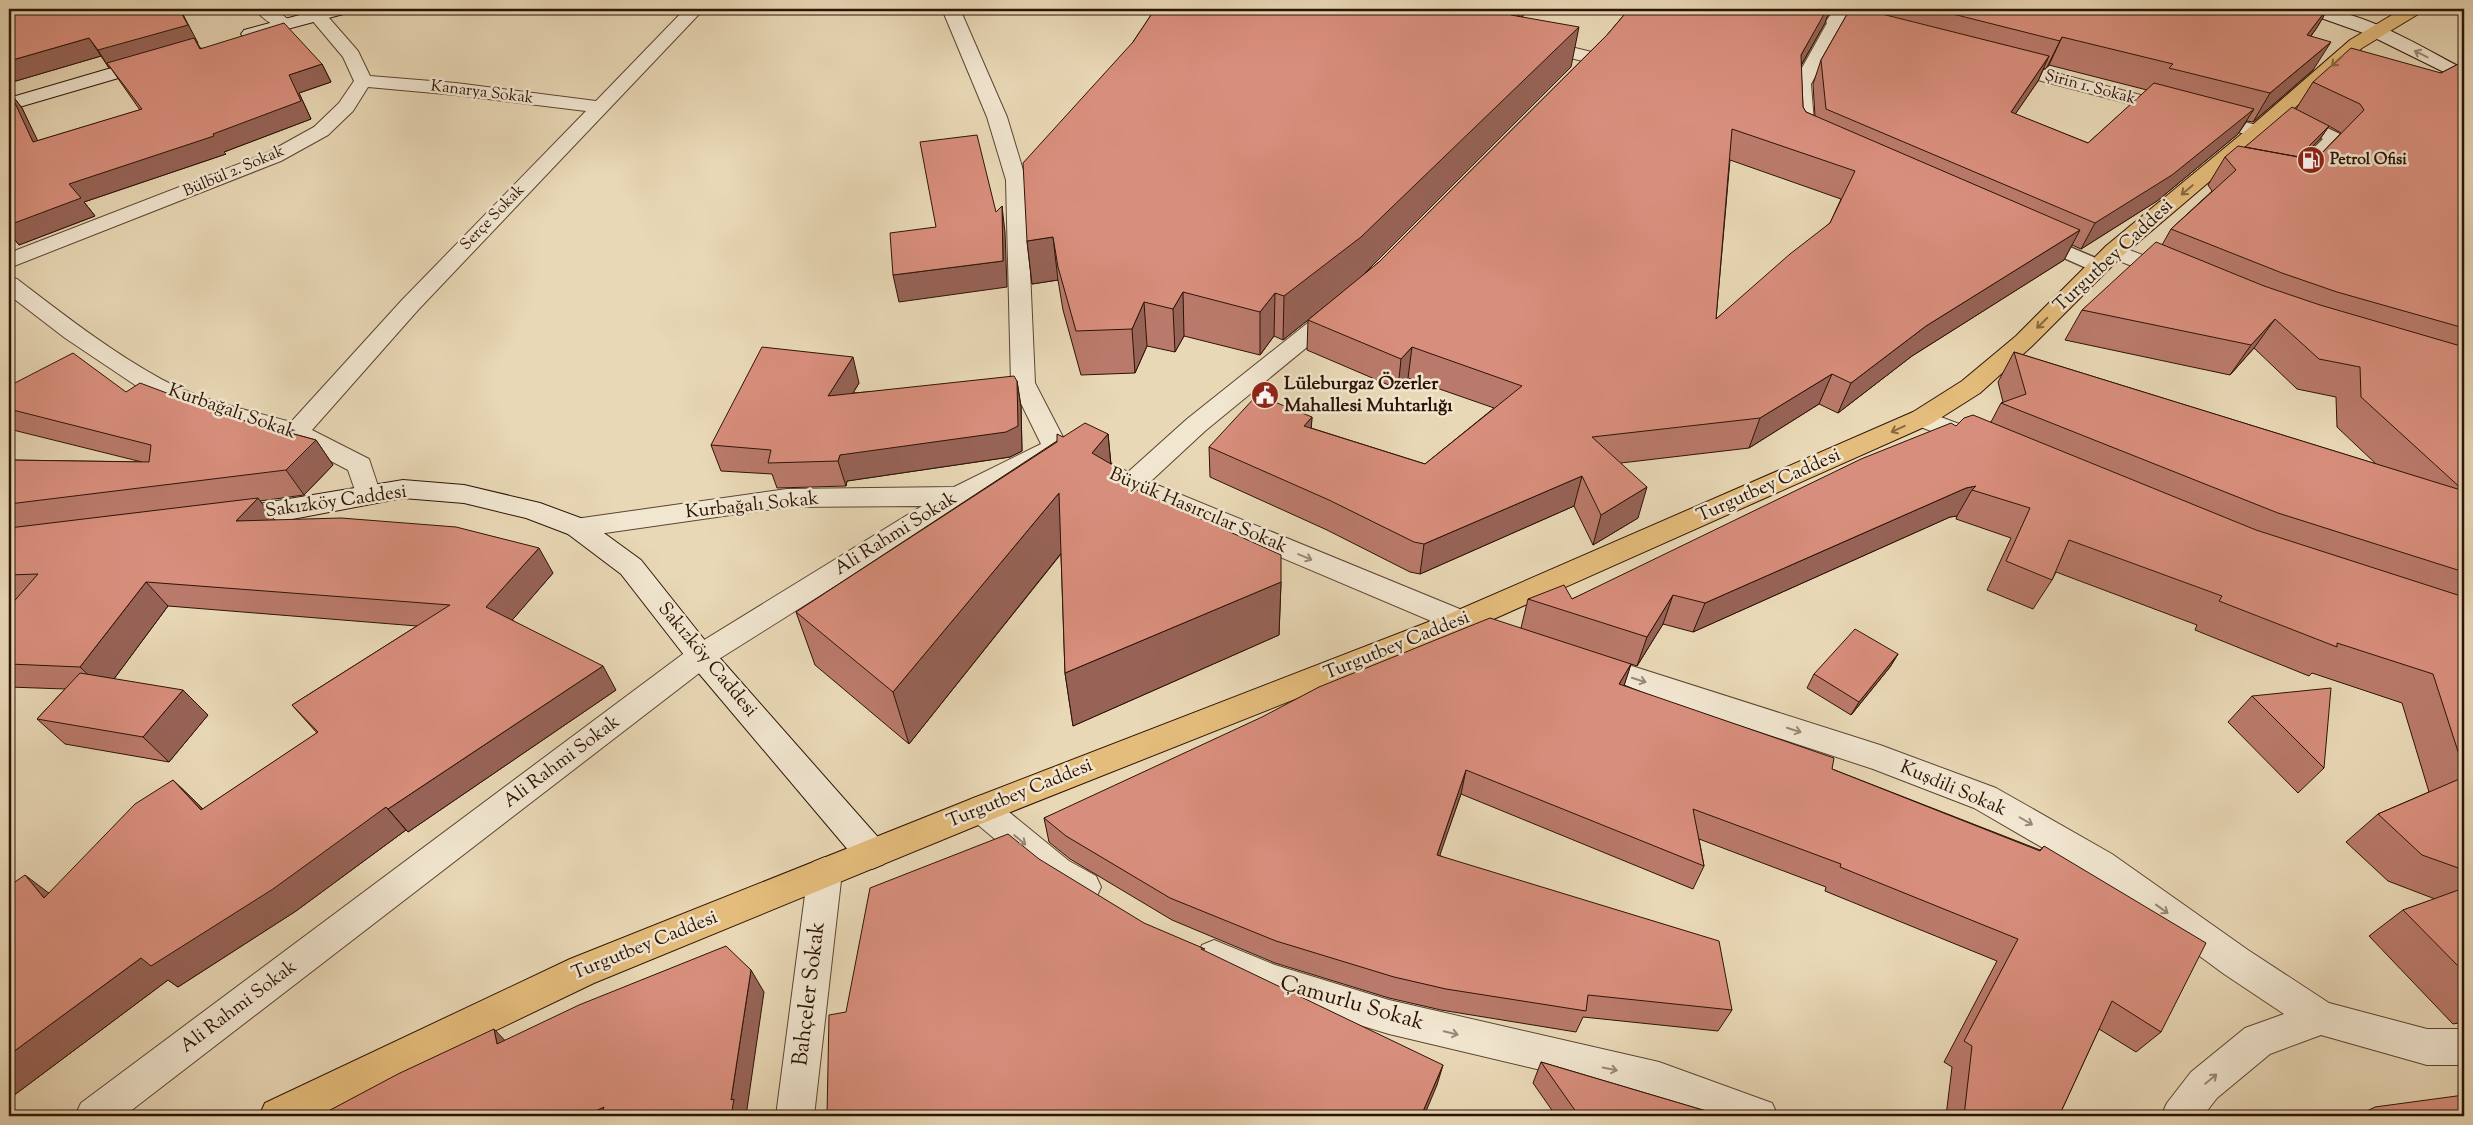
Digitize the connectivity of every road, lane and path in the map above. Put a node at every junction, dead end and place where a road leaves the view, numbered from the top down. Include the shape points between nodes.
1 (264, 9) edge
2 (341, 9) edge
3 (695, 9) edge
4 (951, 9) edge
5 (2313, 9) edge
6 (2414, 9) edge
7 (317, 15) junction
8 (1839, 15) edge
9 (285, 24) junction
10 (2375, 31) junction
11 (1892, 36) edge
12 (237, 38) edge
13 (1518, 40) edge
14 (171, 57) edge
15 (1593, 58) edge
16 (1987, 61) edge
17 (2464, 76) edge
18 (363, 81) junction
19 (9, 104) edge
20 (600, 107) junction
21 (2281, 110) junction
22 (2257, 131) junction
23 (1804, 136) joint
24 (1822, 144) edge
25 (2273, 177) edge
26 (2018, 231) edge
27 (2106, 259) junction
28 (9, 261) edge
29 (2188, 280) edge
30 (9, 284) edge
31 (1352, 298) edge
32 (1922, 418) junction
33 (296, 432) junction
34 (1055, 446) junction
35 (1997, 448) edge
36 (1131, 484) junction
37 (368, 496) junction
38 (958, 496) junction
39 (204, 520) edge
40 (577, 527) junction
41 (1459, 622) junction
42 (1504, 637) edge
43 (1559, 655) edge
44 (701, 656) junction
45 (982, 809) junction
46 (872, 854) junction
47 (825, 872) junction
48 (1112, 904) edge
49 (1185, 944) edge
50 (2321, 1018) junction
51 (2464, 1047) edge
52 (94, 1116) edge
53 (278, 1116) edge
54 (795, 1116) edge
55 (1759, 1116) edge
56 (2180, 1116) edge

1 - 9 street
2 - 7 street
3 - 20 street, Serçe Sokak
4 - 34 street via 1022,173 1023,383
5 - 10 street
6 - 10 main road, Turgutbey Caddesi
7 - 9 street
7 - 18 street via 352,55
8 - 11 street
8 - 23 street via 1802,84
9 - 12 street
17 -> 10 street
10 -> 21 main road, Turgutbey Caddesi
13 - 15 street
14 - 19 street
16 - 22 street, Şirin 1. Sokak
18 - 20 street, Kanarya Sokak
18 - 28 street, Bülbül 2. Sokak via 346,107 321,131 274,157
20 - 33 street, Serçe Sokak via 410,305
21 - 22 main road, Turgutbey Caddesi
21 - 25 lane via 2334,138 2292,180
22 -> 27 main road, Turgutbey Caddesi via 2225,168
23 - 24 lane
26 - 27 lane
27 - 29 street
27 -> 32 main road, Turgutbey Caddesi via 2024,341 1971,387
30 - 33 street, Kurbağalı Sokak via 73,333 154,384 203,406
31 - 36 street via 1196,425
32 - 35 street
32 -> 41 main road, Turgutbey Caddesi
33 - 37 street, Kurbağalı Sokak via 360,464
34 - 36 street, Büyük Hasırcılar Sokak
34 - 38 street, Ali Rahmi Sokak
36 -> 41 street, Büyük Hasırcılar Sokak
37 - 39 street, Sakızköy Caddesi
37 - 40 street, Sakızköy Caddesi via 403,490 464,494 531,510
38 - 40 street, Kurbağalı Sokak via 787,498
38 - 44 street, Ali Rahmi Sokak
40 - 44 street, Sakızköy Caddesi via 631,567
41 - 42 street
41 - 45 main road, Turgutbey Caddesi
43 -> 50 street, Kuşdili Sokak via 1880,758 1985,798 2100,864 2236,962
44 - 46 street, Sakızköy Caddesi
44 - 52 street, Ali Rahmi Sokak
45 - 46 main road, Turgutbey Caddesi
45 -> 48 street via 1057,871
46 - 47 main road, Turgutbey Caddesi
47 - 53 main road, Turgutbey Caddesi via 582,971
47 - 54 street, Bahçeler Sokak
49 -> 55 street, Çamurlu Sokak via 1271,981 1389,1017 1660,1080
50 - 51 street, Kuşdili Sokak via 2427,1047
56 -> 50 street via 2204,1085 2258,1040

